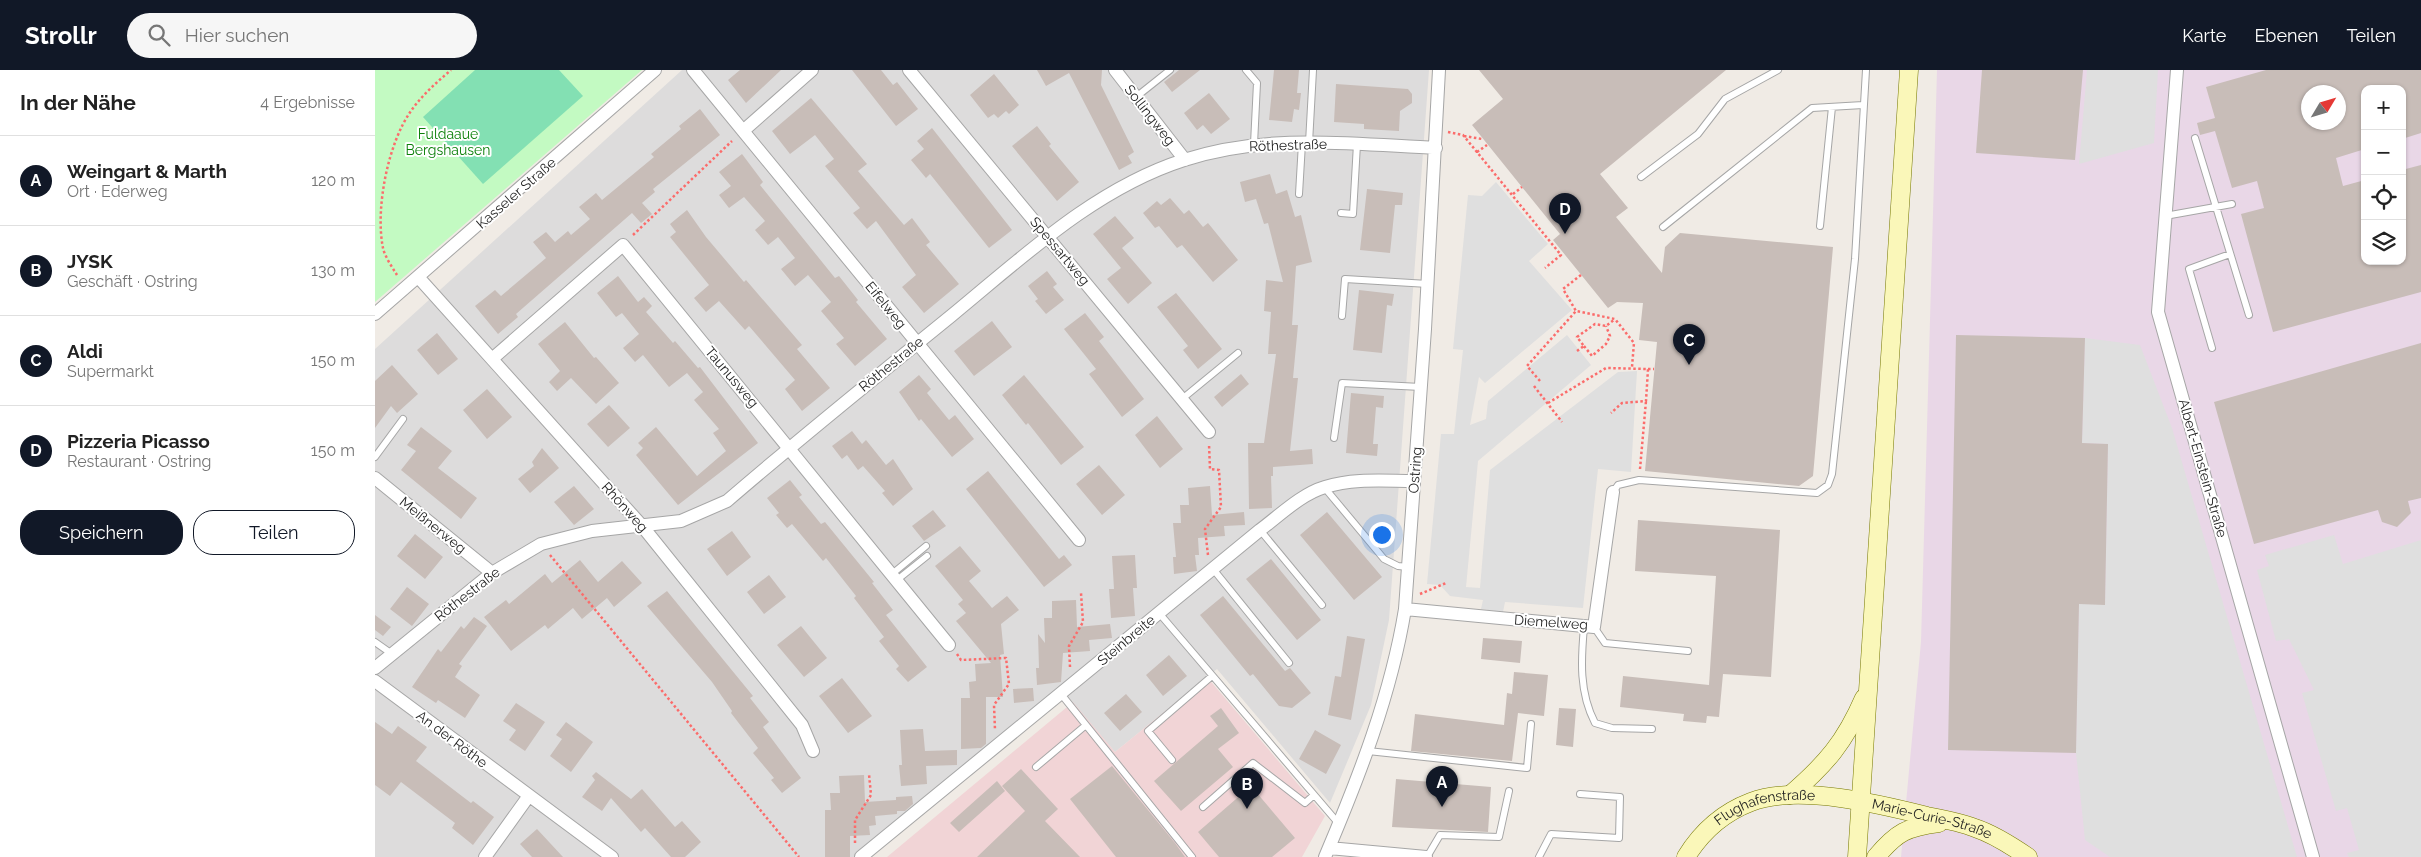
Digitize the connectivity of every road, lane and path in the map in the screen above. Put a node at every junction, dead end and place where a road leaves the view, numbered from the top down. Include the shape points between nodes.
1 (451, 70) edge
2 (655, 70) edge
3 (693, 70) edge
4 (812, 70) edge
5 (909, 70) edge
6 (1115, 70) edge
7 (1170, 70) edge
8 (1246, 70) edge
9 (1313, 70) edge
10 (1439, 70) edge
11 (1778, 70) edge
12 (1866, 70) edge
13 (1909, 70) edge
14 (2177, 70) edge
15 (1136, 97) junction
16 (1863, 105) junction
17 (1832, 106) junction
18 (743, 130) junction
19 (1437, 130) junction
20 (1463, 135) junction
21 (2195, 138) dead end
22 (1482, 139) dead end
23 (1305, 143) junction
24 (1254, 144) junction
25 (1357, 144) junction
26 (1487, 144) dead end
27 (1436, 148) junction
28 (1477, 152) junction
29 (1185, 160) junction
30 (1641, 177) dead end
31 (1522, 187) dead end
32 (1299, 194) dead end
33 (1513, 194) junction
34 (2232, 204) dead end
35 (2216, 208) junction
36 (1341, 214) dead end
37 (2165, 216) junction
38 (1820, 226) dead end
39 (1663, 227) dead end
40 (1048, 236) junction
41 (623, 245) junction
42 (2230, 254) junction
43 (1545, 268) dead end
44 (397, 275) dead end
45 (1581, 275) dead end
46 (419, 278) junction
47 (1428, 284) junction
48 (1576, 311) junction
49 (375, 314) edge
50 (2249, 315) dead end
51 (1341, 316) dead end
52 (1615, 319) junction
53 (1606, 326) junction
54 (917, 343) junction
55 (1584, 346) junction
56 (2212, 348) dead end
57 (1577, 351) dead end
58 (1238, 353) dead end
59 (492, 359) junction
60 (1632, 368) junction
61 (1648, 369) junction
62 (1654, 369) dead end
63 (1540, 381) dead end
64 (1535, 386) dead end
65 (1421, 387) junction
66 (1182, 399) junction
67 (1646, 401) junction
68 (1548, 403) junction
69 (1611, 413) dead end
70 (403, 419) dead end
71 (1562, 422) dead end
72 (1209, 432) joint
73 (1334, 438) dead end
74 (790, 447) junction
75 (375, 457) edge
76 (375, 478) edge
77 (1414, 480) junction
78 (1639, 480) junction
79 (1324, 487) junction
80 (1613, 492) joint
81 (643, 527) junction
82 (1260, 530) junction
83 (1079, 540) dead end
84 (541, 544) junction
85 (926, 546) dead end
86 (927, 556) dead end
87 (1408, 567) junction
88 (1211, 570) junction
89 (492, 573) junction
90 (895, 577) junction
91 (1446, 583) dead end
92 (1081, 593) dead end
93 (1405, 595) junction
94 (1322, 605) dead end
95 (1405, 608) junction
96 (1159, 613) junction
97 (1589, 627) junction
98 (375, 642) edge
99 (949, 645) joint
100 (1689, 651) dead end
101 (392, 654) junction
102 (1289, 662) dead end
103 (375, 668) edge
104 (1212, 676) junction
105 (375, 681) edge
106 (1869, 689) junction
107 (1065, 690) junction
108 (1531, 724) dead end
109 (1086, 725) junction
110 (1652, 729) dead end
111 (996, 747) junction
112 (813, 751) dead end
113 (1368, 751) junction
114 (1172, 760) dead end
115 (1036, 767) dead end
116 (869, 774) dead end
117 (1509, 791) dead end
118 (1579, 794) dead end
119 (1314, 795) junction
120 (1791, 795) junction
121 (528, 797) junction
122 (1861, 801) junction
123 (1203, 807) dead end
124 (1950, 821) junction
125 (1339, 824) junction
126 (858, 852) edge
127 (1327, 852) edge
128 (485, 857) edge
129 (612, 857) edge
130 (799, 857) edge
131 (1193, 857) edge
132 (1426, 857) edge
133 (1539, 857) edge
134 (1686, 857) edge
135 (1857, 857) edge
136 (1876, 857) edge
137 (2028, 857) edge
138 (2313, 857) edge

1 - 44 path via 410,113 393,147 386,173 380,229 383,248
2 - 46 street, Kasseler Straße
3 - 18 street, Eifelweg
4 - 18 street
5 - 40 street, Spessartweg
6 - 15 street, Sollingweg
7 - 15 lane
8 - 24 lane via 1257,83
9 - 23 lane
10 - 19 street, Ostring
11 - 30 lane via 1725,99 1698,134
12 - 16 lane
13 - 106 main road
14 - 37 street, Albert-Einstein-Straße
15 - 29 street, Sollingweg
16 - 17 lane
16 - 78 lane via 1855,260 1832,474 1828,485 1817,493
17 - 38 lane
17 - 39 lane via 1812,108
18 - 41 path
18 - 54 street, Eifelweg
19 - 20 path
19 - 27 street, Ostring
20 - 22 path
20 - 28 path
21 - 35 lane
23 - 24 street, Röthestraße
23 - 25 street, Röthestraße
23 - 32 lane
24 - 29 street, Röthestraße
25 - 27 street, Röthestraße
25 - 36 lane via 1353,214
26 - 28 path
27 - 47 street, Ostring
28 - 33 path
29 - 40 street, Röthestraße via 1119,187
31 - 33 path
33 - 43 path via 1561,255
34 - 35 lane
35 - 37 lane
35 - 42 lane
37 - 138 street, Albert-Einstein-Straße via 2158,312
40 - 54 street, Röthestraße
40 - 66 street, Spessartweg
41 - 59 street
41 - 74 street, Taunusweg
42 - 50 lane
42 - 56 lane via 2189,268
45 - 48 path via 1563,290
46 - 49 street, Kasseler Straße
46 - 59 street, Rhönweg
47 - 51 lane via 1345,279
47 - 65 street, Ostring
48 - 52 path
48 - 63 path via 1527,366
52 - 53 path
52 - 60 path via 1634,343
53 - 55 path via 1595,324 1577,337
53 - 55 path via 1610,336 1606,344 1591,356
54 - 74 street, Röthestraße
54 - 83 street, Eifelweg
55 - 57 path
58 - 66 lane
59 - 81 street, Rhönweg
60 - 61 path
60 - 68 path via 1606,368
61 - 62 path
61 - 67 path
64 - 68 path
65 - 73 lane via 1342,383
65 - 77 street, Ostring
66 - 72 street, Spessartweg
67 - 69 path via 1623,403
67 - 78 path
68 - 71 path
70 - 75 lane
72 - 88 path via 1210,469 1219,470 1221,507 1205,529
74 - 81 street, Röthestraße via 727,501 681,521
74 - 90 street, Taunusweg
76 - 89 street, Meißnerweg
77 - 79 street, Steinbreite via 1354,481
77 - 87 street, Ostring
78 - 80 lane via 1618,485
79 - 82 street, Steinbreite
79 - 87 lane via 1384,560
80 - 97 street, Diemelweg
81 - 84 street, Röthestraße via 592,531
81 - 112 street, Rhönweg via 802,725
82 - 88 street, Steinbreite
82 - 94 lane
84 - 89 street, Röthestraße
84 - 130 path
85 - 90 lane
86 - 90 lane
87 - 93 street, Ostring
88 - 96 street, Steinbreite
88 - 102 lane
89 - 101 street, Röthestraße
90 - 99 street, Taunusweg
91 - 93 path via 1421,594
92 - 107 path via 1083,622 1069,646
93 - 95 street, Ostring
95 - 97 street, Diemelweg
95 - 113 street, Ostring via 1398,652
96 - 104 lane
96 - 107 street, Steinbreite
97 - 100 lane via 1605,643
97 - 110 lane via 1582,682 1587,708 1595,723 1612,728
98 - 101 lane
99 - 111 path via 961,660 1007,658 1009,684 994,704
101 - 103 street, Röthestraße
104 - 114 lane via 1147,731
104 - 119 lane
105 - 121 street, An der Röthe
106 - 120 main road via 1829,760
106 - 122 main road
107 - 109 lane
107 - 111 street, Steinbreite
108 - 113 lane via 1527,768
109 - 115 lane
109 - 131 lane
111 - 126 street, Steinbreite
113 - 125 street, Ostring
116 - 126 path via 871,795 855,820
117 - 132 lane via 1499,837 1440,835
118 - 133 lane via 1620,797 1619,838 1551,834
119 - 123 lane via 1305,803 1253,763
119 - 125 lane
120 - 122 main road, Flughafenstraße
120 - 134 main road, Flughafenstraße via 1751,801 1715,820 1696,840
121 - 128 street
121 - 129 street, An der Röthe
122 - 124 main road, Marie-Curie-Straße
122 - 135 main road
124 - 136 main road via 1914,826 1898,835
124 - 137 main road, Marie-Curie-Straße via 1975,828
125 - 127 street, Ostring
127 - 132 street

